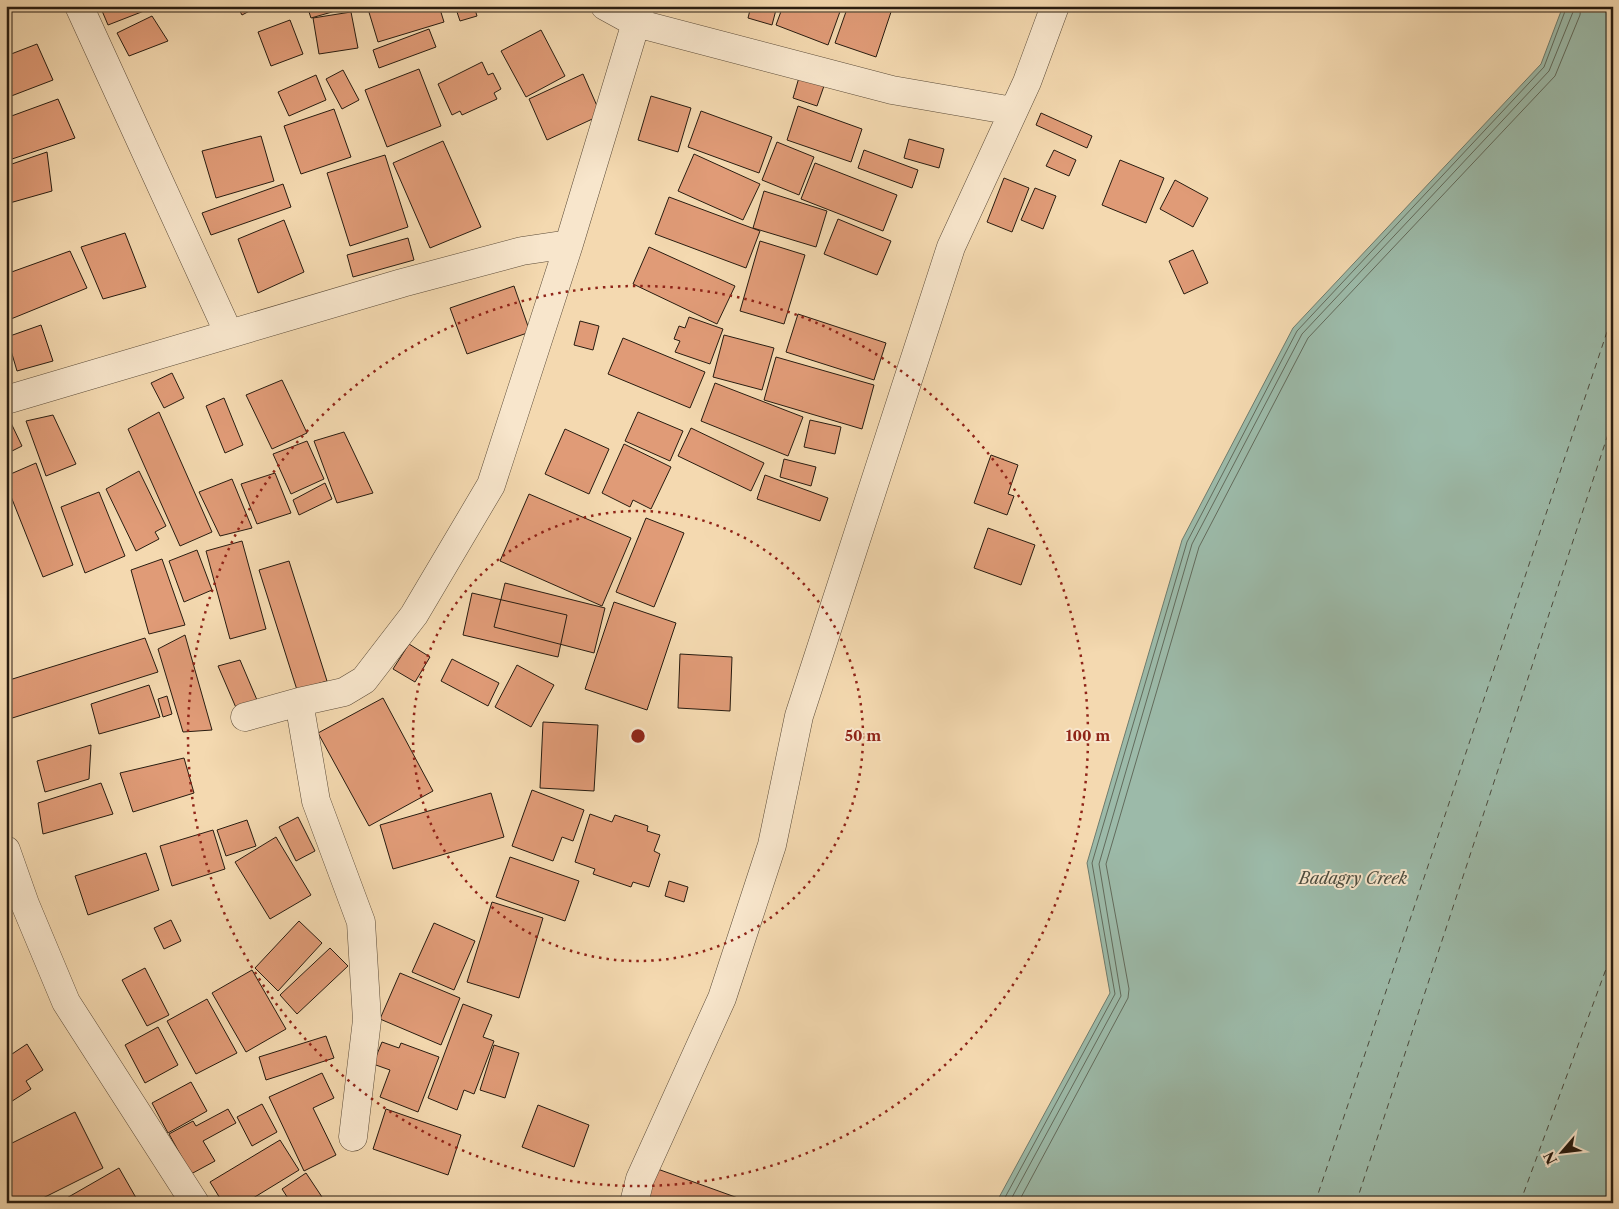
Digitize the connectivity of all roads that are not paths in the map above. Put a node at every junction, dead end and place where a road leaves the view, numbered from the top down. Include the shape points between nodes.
1 (79, 6) edge
2 (605, 6) edge
3 (1055, 6) edge
4 (638, 14) edge
5 (1013, 112) junction
6 (570, 244) junction
7 (230, 334) junction
8 (6, 400) edge
9 (299, 702) junction
10 (245, 717) dead end
11 (6, 850) edge
12 (353, 1137) dead end
13 (195, 1203) edge
14 (634, 1203) edge

1 - 7 street
2 - 4 street
3 - 5 street
4 - 5 street via 892,90
4 - 6 street
5 - 14 street via 951,247 799,716 772,845 722,998 640,1179
6 - 7 street via 522,252 402,283
6 - 9 street via 487,493 414,615 364,680 344,692
7 - 8 street
9 - 10 street
9 - 12 street via 316,801 361,922 367,1020
11 - 13 street via 66,1002

